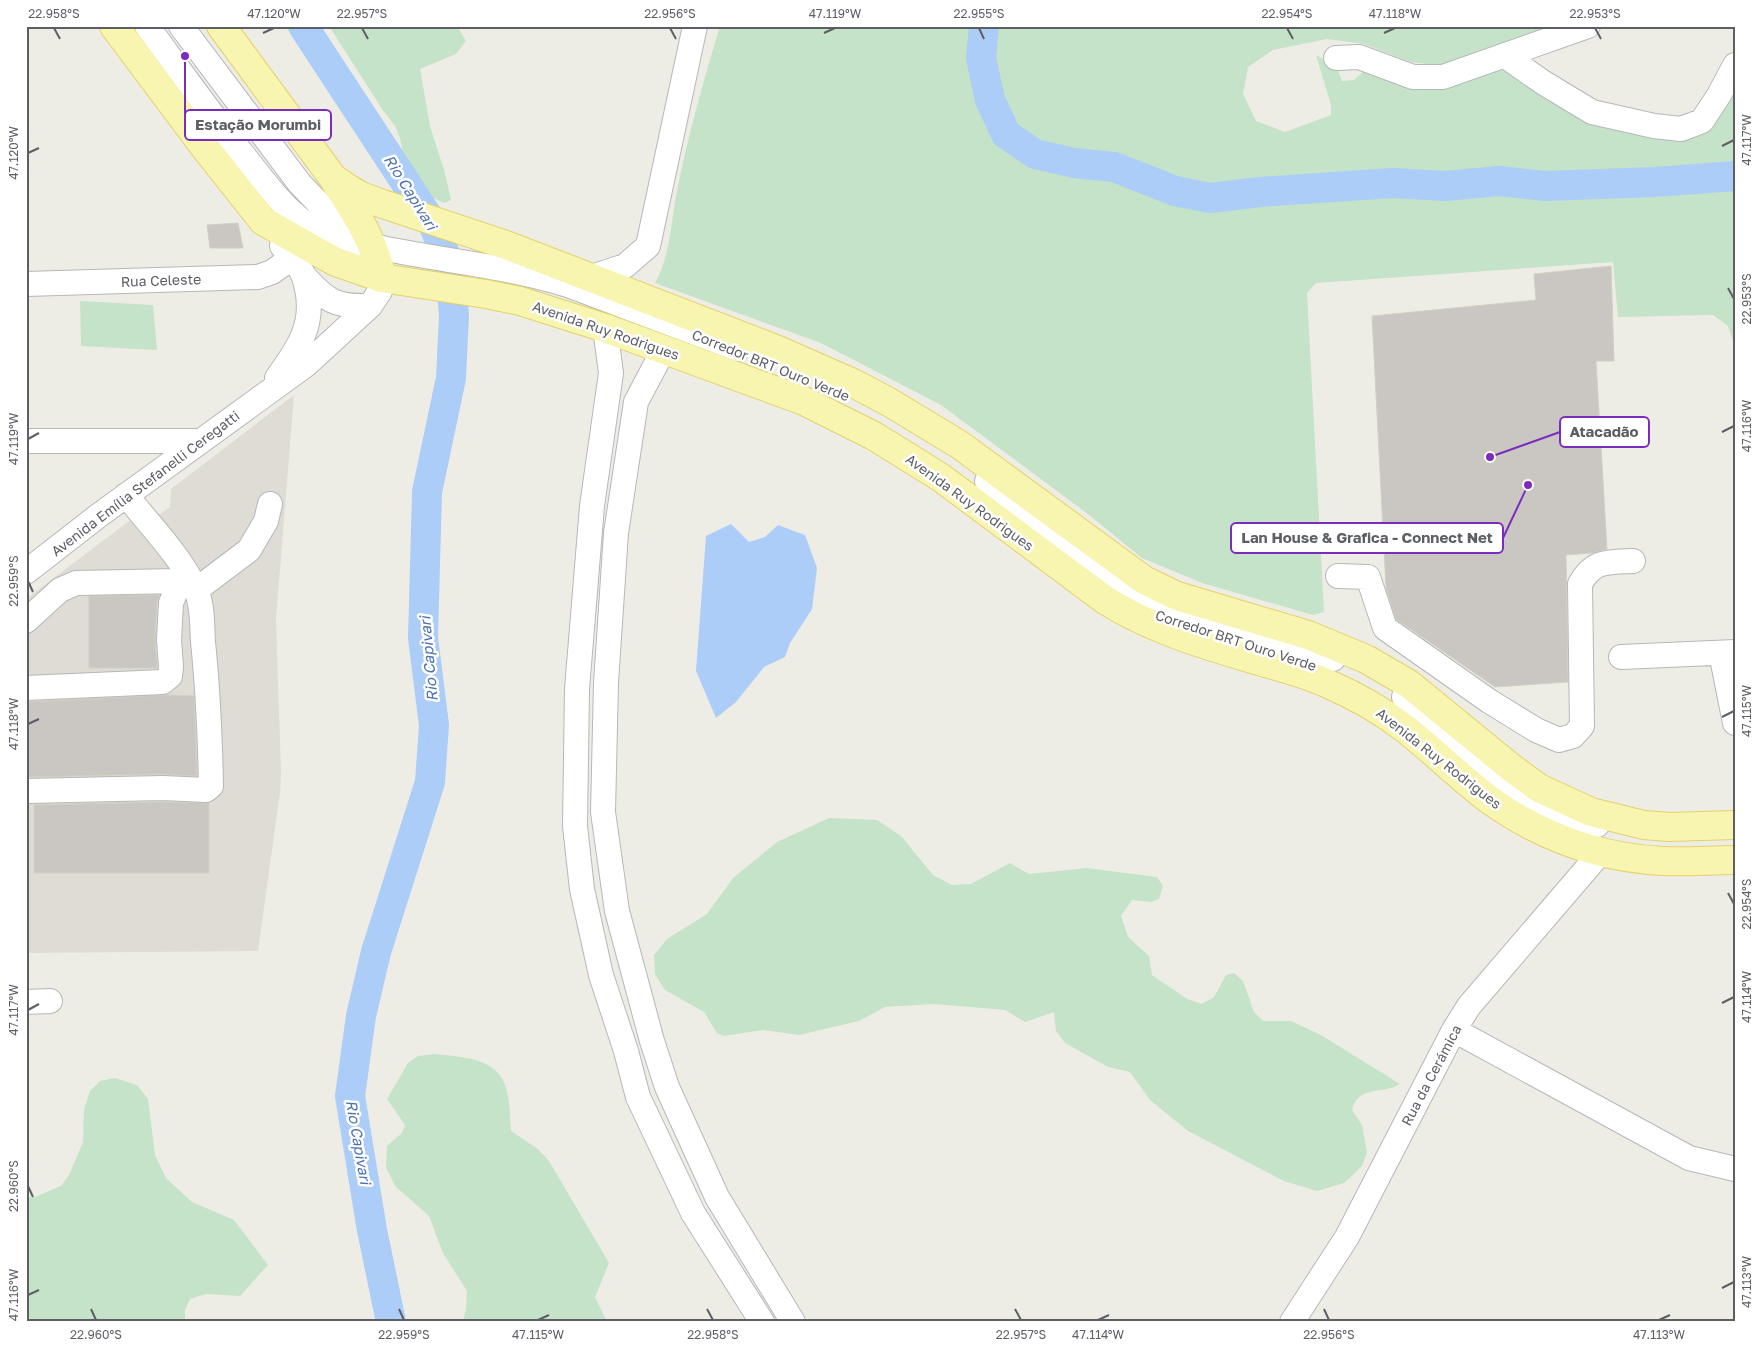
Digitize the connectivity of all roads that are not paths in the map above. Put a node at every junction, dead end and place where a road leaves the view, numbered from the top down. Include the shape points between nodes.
1 (114, 26) edge
2 (147, 26) edge
3 (181, 26) edge
4 (221, 26) edge
5 (695, 26) edge
6 (1588, 26) edge
7 (1504, 56) junction
8 (1336, 58) dead end
9 (1735, 65) edge
10 (333, 178) junction
11 (263, 221) junction
12 (372, 246) junction
13 (475, 264) junction
14 (298, 267) junction
15 (589, 278) junction
16 (394, 280) junction
17 (26, 284) edge
18 (370, 306) junction
19 (605, 328) junction
20 (664, 349) junction
21 (265, 394) junction
22 (26, 441) edge
23 (200, 441) junction
24 (126, 495) junction
25 (270, 504) dead end
26 (1633, 561) dead end
27 (26, 572) edge
28 (1338, 576) dead end
29 (188, 583) junction
30 (26, 622) edge
31 (1728, 652) edge
32 (1621, 657) dead end
33 (1324, 682) junction
34 (26, 688) edge
35 (1735, 723) edge
36 (26, 791) edge
37 (1735, 825) edge
38 (1735, 836) edge
39 (1735, 847) edge
40 (1601, 852) junction
41 (1735, 860) edge
42 (1582, 875) junction
43 (617, 911) junction
44 (589, 922) junction
45 (50, 1001) dead end
46 (26, 1002) edge
47 (1454, 1030) junction
48 (667, 1087) junction
49 (638, 1097) junction
50 (1735, 1170) edge
51 (762, 1322) edge
52 (793, 1322) edge
53 (1292, 1322) edge

1 - 11 main road, Avenida Ruy Rodrigues
2 - 12 street, Corredor BRT Ouro Verde via 226,133 289,209 332,238
3 - 12 street, Corredor BRT Ouro Verde via 300,184 331,216
4 - 10 main road
5 - 15 street via 648,246 625,266
6 - 7 street
7 - 8 street via 1443,77 1413,76 1359,57
7 - 9 street via 1592,112 1681,129 1702,121
10 - 12 main road
10 - 15 main road via 361,196 506,245
11 - 14 street, Avenida Emília Stefanelli Ceregatti
11 - 16 main road, Avenida Ruy Rodrigues via 336,262
12 - 13 street, Corredor BRT Ouro Verde
12 - 16 main road via 379,264
13 - 38 street, Corredor BRT Ouro Verde via 521,271 568,284 774,362 847,395 952,456 1137,592 1173,609 1311,650 1365,674 1401,695 1504,780 1561,814 1643,836
13 - 39 street, Corredor BRT Ouro Verde via 772,375 865,417 947,467 1129,600 1173,621 1329,670 1368,688 1410,718 1497,790 1548,820 1570,830 1636,846
14 - 17 street, Rua Celeste via 258,277
14 - 18 street via 316,289 333,302 350,307
14 - 21 street, Avenida Emília Stefanelli Ceregatti via 309,299 308,324 294,354
15 - 37 main road via 816,365 890,402 986,463 1144,580 1177,596 1308,635 1366,659 1409,684 1539,788 1567,802 1591,812 1644,825
16 - 18 street, Avenida Emília Stefanelli Ceregatti via 380,291
16 - 19 main road, Avenida Ruy Rodrigues via 520,301
18 - 21 street, Avenida Emília Stefanelli Ceregatti via 307,364
19 - 20 main road, Avenida Ruy Rodrigues
19 - 44 street via 611,373 592,506 577,689 575,826
20 - 33 main road, Avenida Ruy Rodrigues via 804,401 874,436 940,477 1104,600 1142,621
20 - 43 street via 636,402 616,533 606,683 603,812
21 - 23 street, Avenida Emília Stefanelli Ceregatti
22 - 23 street
23 - 24 street, Avenida Emília Stefanelli Ceregatti
24 - 27 street, Avenida Emília Stefanelli Ceregatti
24 - 29 street via 178,560
25 - 29 street via 266,522 249,550
26 - 28 street via 1596,566 1587,571 1580,584 1582,726 1573,736 1559,740 1488,702 1385,628 1368,577
29 - 30 street via 84,581 60,590
29 - 34 street via 171,603 169,640 172,667 164,682
29 - 36 street via 199,601 209,707 211,786 206,790
31 - 32 street
31 - 35 street
33 - 40 main road, Avenida Ruy Rodrigues via 1365,702 1403,727 1505,810 1566,842
33 - 42 street via 1370,710 1486,810 1574,852
40 - 41 main road, Avenida Ruy Rodrigues via 1663,861
40 - 42 street, Rua da Cerámica
42 - 47 street, Rua da Cerámica via 1469,1006
43 - 44 street
43 - 48 street
44 - 49 street via 601,975
45 - 46 street
47 - 50 street via 1689,1158
47 - 53 street, Rua da Cerámica via 1347,1237
48 - 49 street
48 - 52 street via 718,1197
49 - 51 street via 693,1213

